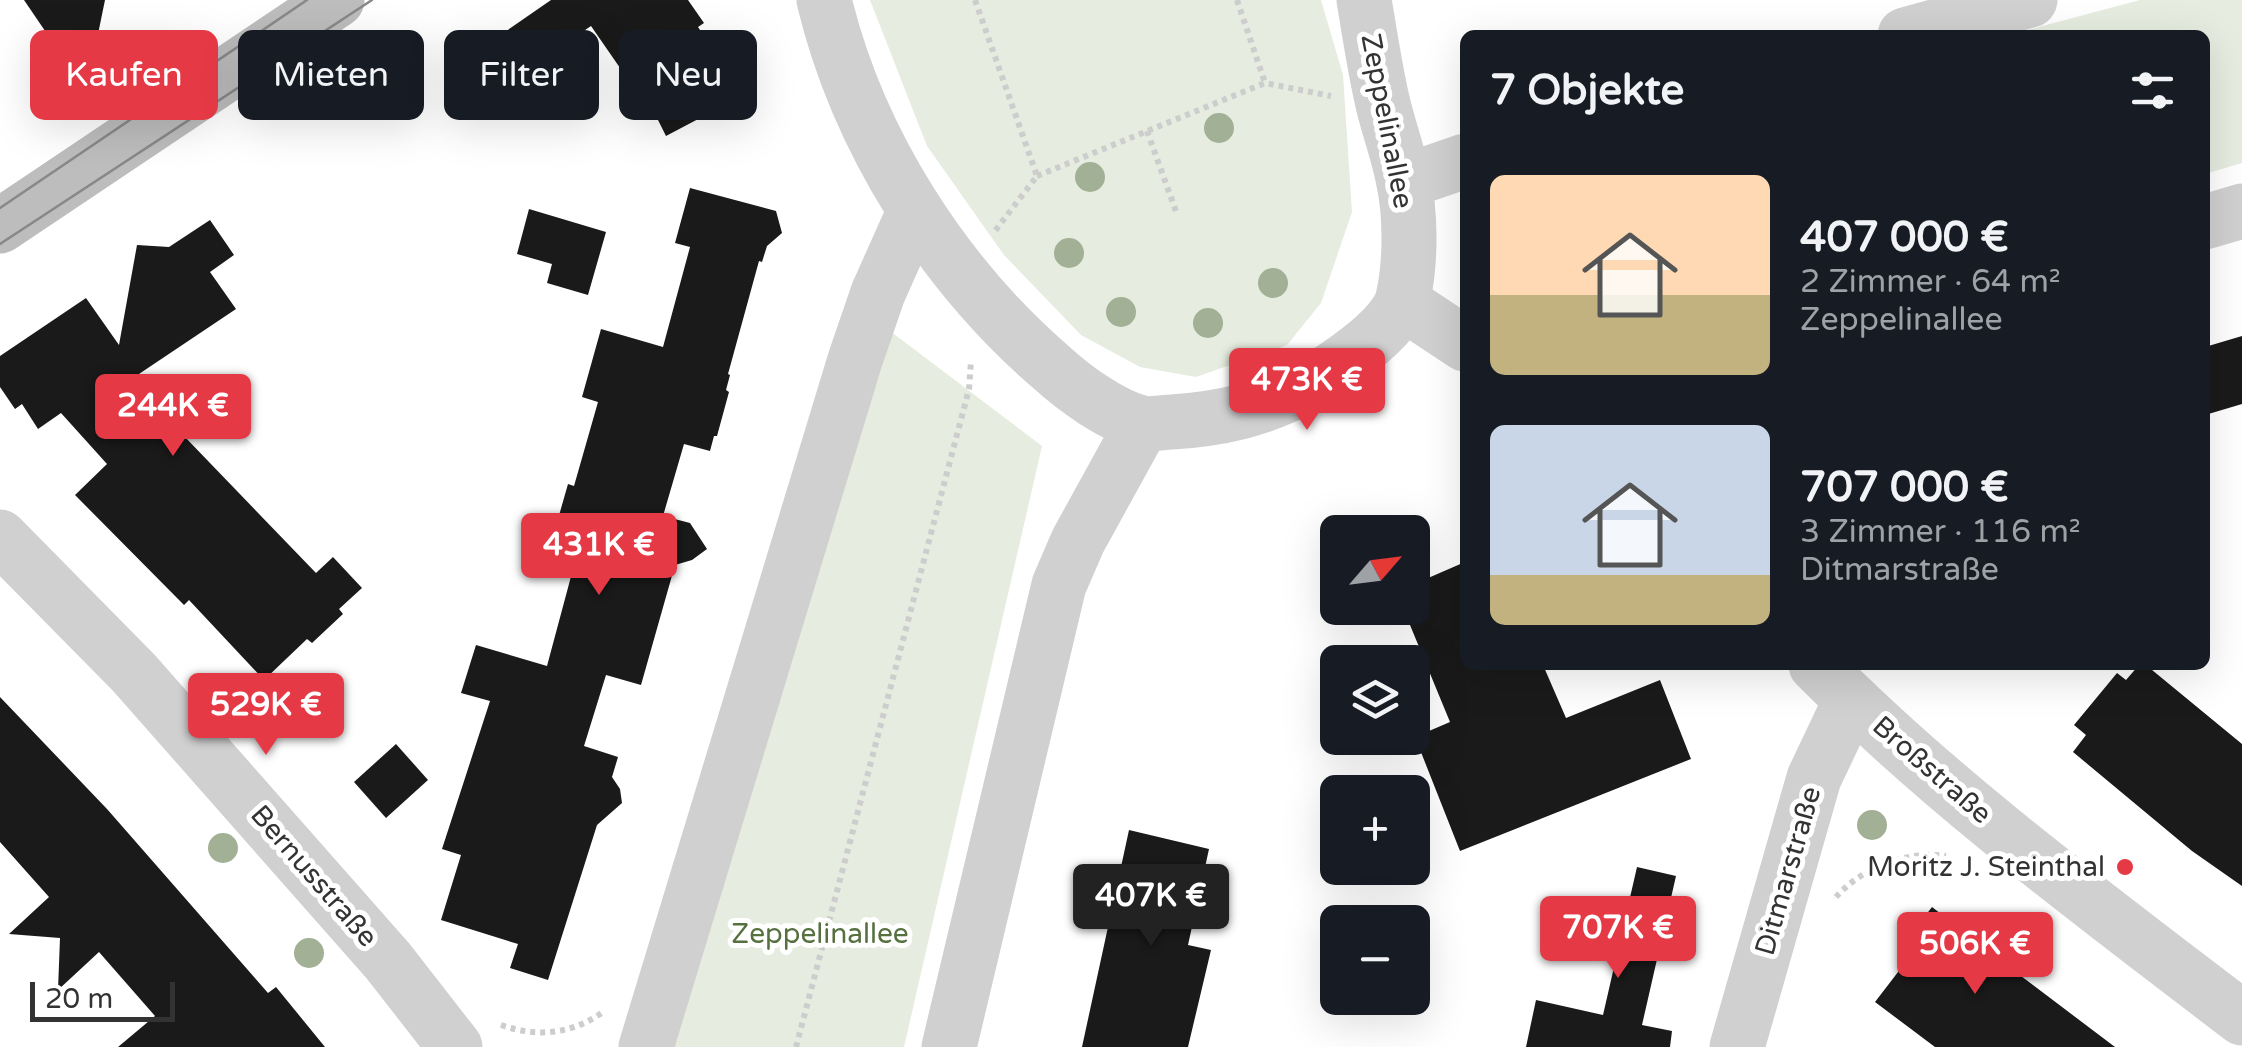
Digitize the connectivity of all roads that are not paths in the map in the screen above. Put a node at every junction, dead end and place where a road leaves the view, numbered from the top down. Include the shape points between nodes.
1 (337, 0) edge
2 (824, 0) edge
3 (1364, 0) edge
4 (2030, 0) edge
5 (1923, 30) edge
6 (1460, 163) edge
7 (1404, 182) junction
8 (915, 210) junction
9 (2242, 211) edge
10 (2210, 221) edge
11 (0, 226) edge
12 (1403, 302) junction
13 (1460, 341) edge
14 (1142, 423) junction
15 (0, 538) edge
16 (1834, 682) edge
17 (2242, 1018) edge
18 (629, 1026) edge
19 (473, 1034) edge
20 (949, 1047) edge
21 (1737, 1047) edge

1 - 11 street
2 - 8 street via 882,156
3 - 7 street, Zeppelinallee
4 - 5 street
6 - 7 street
7 - 12 street, Zeppelinallee
8 - 14 street via 982,302 1036,354 1076,390
8 - 18 street via 878,293
9 - 10 street
12 - 13 street
12 - 14 street via 1373,340 1289,395 1245,412
14 - 20 street via 1059,585
15 - 19 street, Bernusstraße via 134,673 388,961
16 - 17 street, Broßstraße via 2078,893
16 - 21 street, Ditmarstraße via 1814,778

